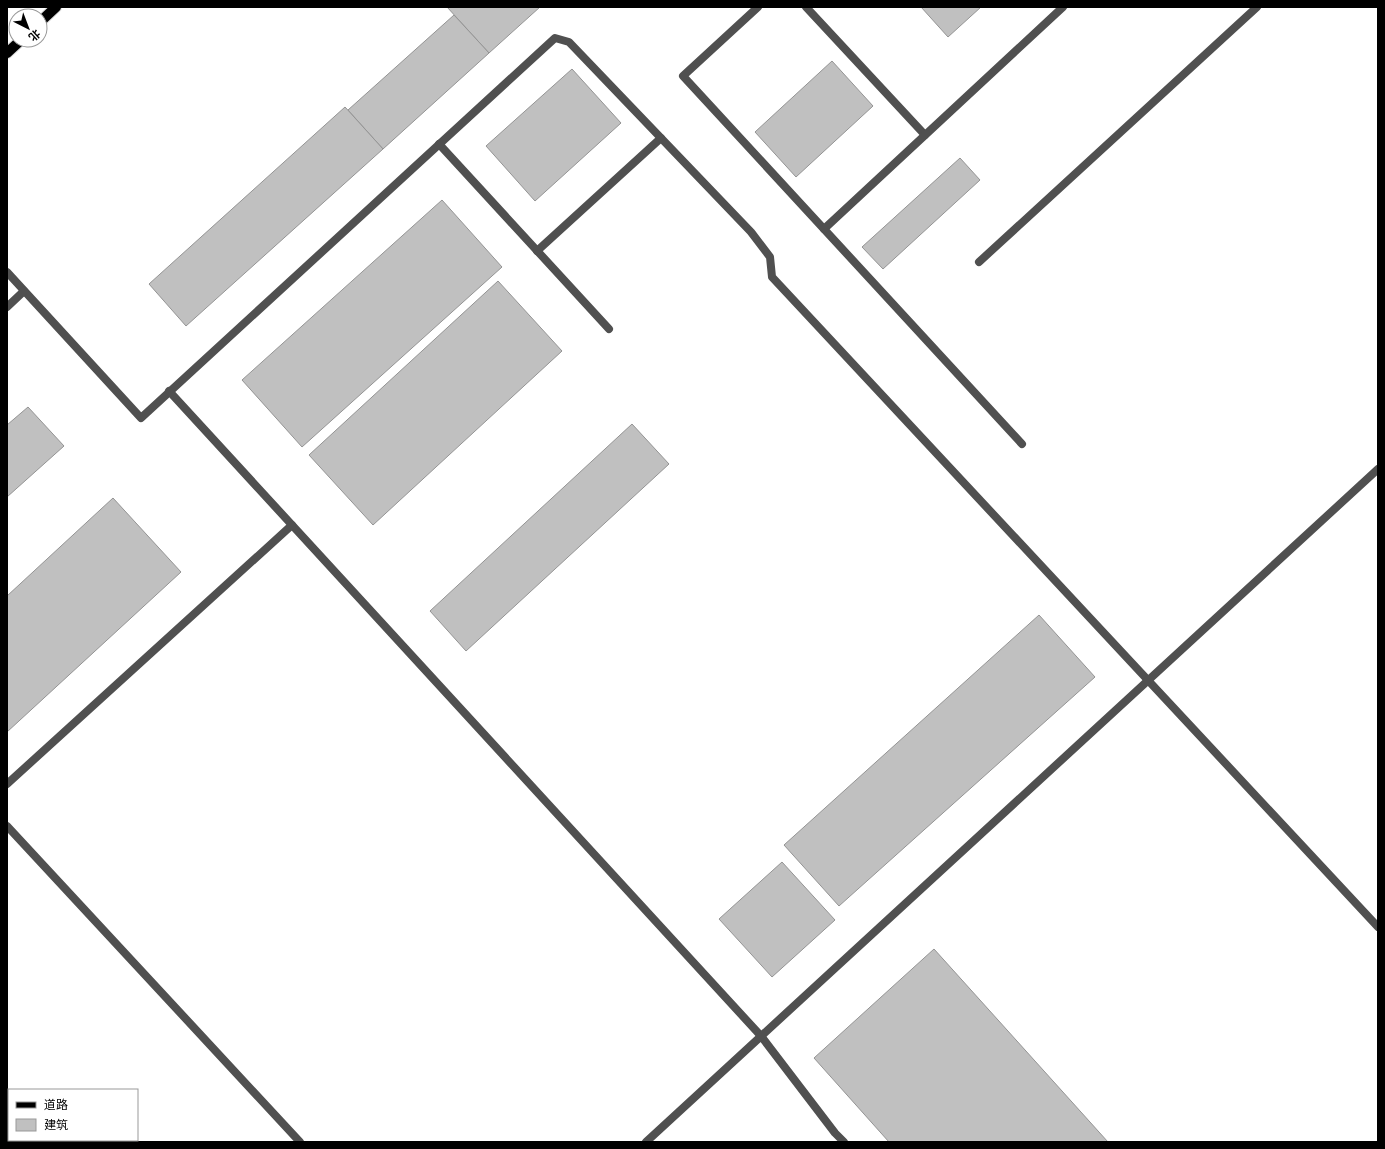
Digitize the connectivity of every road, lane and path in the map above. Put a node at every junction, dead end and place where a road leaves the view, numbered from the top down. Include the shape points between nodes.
1 (56, 7) edge
2 (758, 7) edge
3 (806, 7) edge
4 (1063, 7) edge
5 (1256, 7) edge
6 (48, 14) edge
7 (925, 135) junction
8 (661, 138) junction
9 (439, 144) junction
10 (824, 229) junction
11 (537, 251) junction
12 (979, 262) dead end
13 (7, 272) edge
14 (24, 291) junction
15 (7, 307) edge
16 (610, 329) dead end
17 (169, 391) junction
18 (1022, 444) dead end
19 (1378, 469) edge
20 (292, 525) junction
21 (1148, 681) junction
22 (7, 784) edge
23 (7, 826) edge
24 (1378, 927) edge
25 (761, 1036) junction
26 (300, 1142) edge
27 (646, 1142) edge
28 (844, 1142) edge

1 - 6 main road
2 - 10 lane via 683,76
3 - 7 lane
4 - 7 lane
5 - 12 lane
7 - 10 lane
8 - 9 lane via 569,42 555,38
8 - 11 lane
8 - 21 lane via 751,232 770,257 772,277
9 - 11 lane
9 - 17 lane
10 - 18 lane
11 - 16 lane
13 - 14 lane
14 - 15 lane
14 - 17 lane via 141,418
17 - 20 lane
19 - 21 lane
20 - 22 lane
20 - 25 lane
21 - 24 lane
21 - 25 lane
23 - 26 lane
25 - 27 lane
25 - 28 lane

